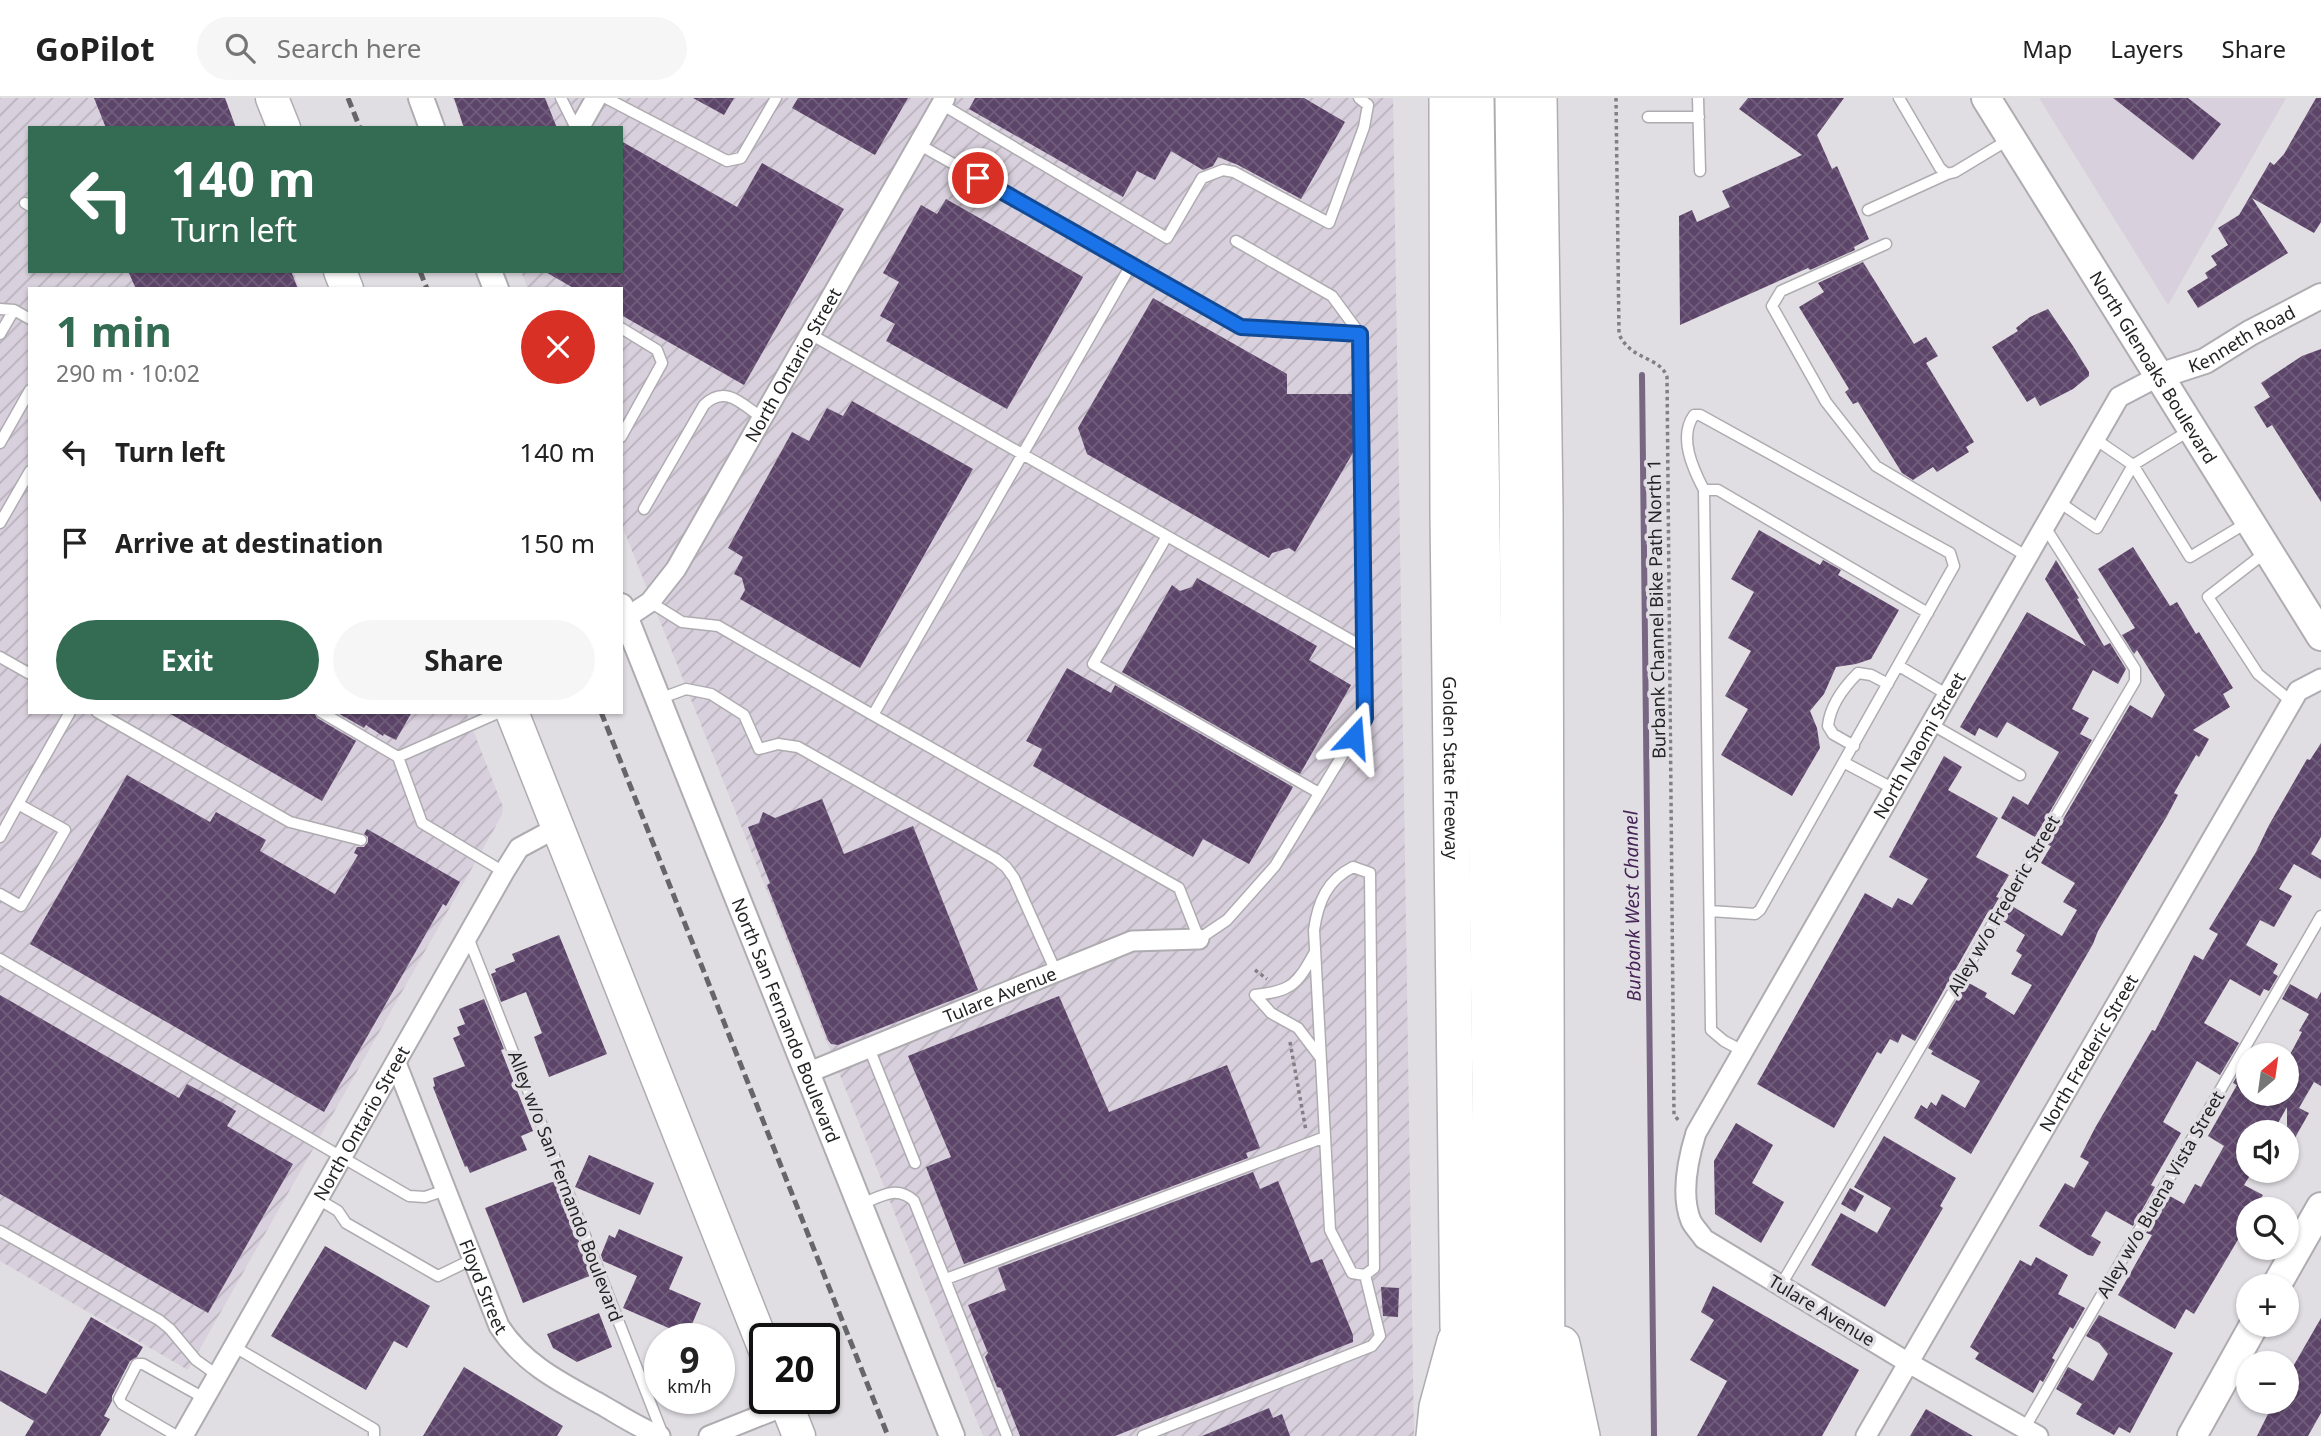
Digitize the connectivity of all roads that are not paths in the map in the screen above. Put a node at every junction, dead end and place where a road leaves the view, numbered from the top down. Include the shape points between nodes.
1 (272, 98) edge
2 (421, 98) edge
3 (561, 98) edge
4 (596, 98) edge
5 (606, 98) edge
6 (776, 98) edge
7 (1359, 98) edge
8 (1447, 98) edge
9 (1476, 98) edge
10 (1513, 98) edge
11 (1539, 98) edge
12 (1698, 98) edge
13 (1899, 98) edge
14 (1986, 98) edge
15 (943, 101) edge
16 (1648, 117) dead end
17 (1699, 117) junction
18 (283, 126) edge
19 (431, 126) edge
20 (576, 126) edge
21 (578, 126) edge
22 (2011, 138) junction
23 (918, 144) junction
24 (1700, 171) dead end
25 (1947, 174) junction
26 (1868, 211) dead end
27 (1236, 241) dead end
28 (1886, 244) dead end
29 (1131, 265) junction
30 (2321, 296) edge
31 (0, 309) edge
32 (14, 310) junction
33 (28, 318) edge
34 (623, 329) edge
35 (0, 334) edge
36 (810, 334) junction
37 (1360, 334) junction
38 (2159, 376) junction
39 (28, 394) edge
40 (762, 418) junction
41 (2192, 429) junction
42 (623, 433) edge
43 (2095, 439) junction
44 (0, 443) edge
45 (1023, 454) junction
46 (2133, 465) junction
47 (28, 474) edge
48 (1704, 490) junction
49 (2059, 502) junction
50 (644, 509) dead end
51 (2249, 522) junction
52 (0, 523) edge
53 (2045, 527) junction
54 (1167, 536) junction
55 (2267, 551) junction
56 (2028, 557) junction
57 (650, 602) junction
58 (624, 612) edge
59 (1928, 612) junction
60 (2321, 636) edge
61 (1363, 647) junction
62 (0, 657) edge
63 (1899, 666) junction
64 (28, 673) edge
65 (2321, 679) edge
66 (1888, 684) junction
67 (1948, 695) junction
68 (659, 699) junction
69 (2292, 702) junction
70 (69, 714) edge
71 (101, 714) edge
72 (324, 714) edge
73 (495, 714) edge
74 (513, 714) edge
75 (873, 715) junction
76 (1931, 724) junction
77 (1854, 746) junction
78 (397, 757) junction
79 (1845, 763) junction
80 (2020, 775) dead end
81 (1894, 789) junction
82 (1320, 793) junction
83 (18, 804) junction
84 (558, 827) junction
85 (0, 836) edge
86 (361, 839) dead end
87 (504, 872) junction
88 (0, 894) edge
89 (1710, 912) junction
90 (2321, 916) edge
91 (468, 937) junction
92 (1199, 939) junction
93 (1316, 951) junction
94 (0, 959) edge
95 (1056, 972) junction
96 (869, 1048) junction
97 (1743, 1051) junction
98 (1320, 1058) junction
99 (396, 1063) junction
100 (807, 1073) junction
101 (1696, 1133) joint
102 (1325, 1137) junction
103 (343, 1156) junction
104 (915, 1163) dead end
105 (446, 1191) junction
106 (318, 1199) junction
107 (860, 1205) junction
108 (2321, 1207) edge
109 (0, 1231) edge
110 (473, 1259) junction
111 (2283, 1274) edge
112 (1365, 1275) junction
113 (1547, 1275) junction
114 (946, 1279) junction
115 (1781, 1285) junction
116 (754, 1323) edge
117 (1458, 1327) junction
118 (2247, 1337) edge
119 (233, 1346) junction
120 (1907, 1362) junction
121 (217, 1375) junction
122 (204, 1398) junction
123 (757, 1414) edge
124 (790, 1414) edge
125 (2028, 1433) edge
126 (177, 1436) edge
127 (183, 1436) edge
128 (374, 1436) edge
129 (661, 1436) edge
130 (709, 1436) edge
131 (799, 1436) edge
132 (952, 1436) edge
133 (1007, 1436) edge
134 (1143, 1436) edge
135 (1434, 1436) edge
136 (1466, 1436) edge
137 (1490, 1436) edge
138 (1516, 1436) edge
139 (1547, 1436) edge
140 (1582, 1436) edge
141 (1866, 1436) edge
142 (2192, 1436) edge

1 - 18 main road
2 - 19 street
3 - 20 lane
4 - 21 street
5 - 6 lane via 727,161 741,158
7 - 15 lane via 1368,105 1364,127 1329,223 1223,170 1202,178 1167,238
8 - 117 highway, Golden State Freeway
9 - 137 highway
10 - 138 highway via 1519,1152
11 - 113 highway
12 - 17 lane
13 - 25 lane
14 - 22 main road, North Glenoaks Boulevard
15 - 23 street, North Ontario Street
16 - 17 lane
17 - 24 lane
22 - 25 lane
22 - 38 main road, North Glenoaks Boulevard
23 - 29 lane
23 - 36 street, North Ontario Street
25 - 26 lane
27 - 37 lane via 1332,296
28 - 56 lane via 1782,290 1772,306 1826,402 1876,466
29 - 37 lane via 1241,327
29 - 45 lane
30 - 38 street, Kenneth Road via 2205,360
31 - 32 lane
32 - 33 lane
32 - 35 lane
34 - 42 lane via 657,350 662,363
36 - 40 street, North Ontario Street
36 - 45 lane
37 - 61 lane
38 - 41 main road, North Glenoaks Boulevard
38 - 43 street, North Naomi Street via 2119,397
39 - 44 lane
40 - 50 lane via 730,396 712,397
40 - 57 street, North Ontario Street via 676,569
41 - 46 lane
41 - 51 main road, North Glenoaks Boulevard
43 - 46 lane
43 - 49 street, North Naomi Street
45 - 54 lane
45 - 75 lane
46 - 49 lane via 2096,528
46 - 51 lane via 2190,557
47 - 52 lane
48 - 59 lane via 1718,490
48 - 59 lane via 1690,464 1688,434 1694,415 1950,553 1954,566
48 - 89 lane
49 - 53 street, North Naomi Street
51 - 55 main road, North Glenoaks Boulevard
53 - 56 street, North Naomi Street
53 - 115 lane, Alley w/o Frederic Street via 2135,669 2135,681
54 - 61 lane
54 - 82 lane via 1093,664
55 - 60 main road, North Glenoaks Boulevard
55 - 69 lane via 2208,597 2258,674
56 - 67 street, North Naomi Street
57 - 58 street, North Ontario Street
57 - 75 lane via 682,622 718,626
58 - 68 street, North San Fernando Boulevard
59 - 63 lane
61 - 82 lane via 1365,718
62 - 64 lane
63 - 66 lane
63 - 67 lane
65 - 69 street, North Frederic Street via 2298,691
66 - 77 lane
66 - 77 lane via 1858,673 1838,699 1828,726
67 - 76 street, North Naomi Street
68 - 95 lane via 686,689 711,694 744,716 759,749 778,744 798,747 996,859 1014,878
68 - 100 street, North San Fernando Boulevard
69 - 120 street, North Frederic Street
70 - 83 lane
71 - 86 lane via 290,821
72 - 78 lane
73 - 78 lane
74 - 84 main road
75 - 92 lane via 1179,888
76 - 80 lane
76 - 81 street, North Naomi Street
77 - 79 lane
78 - 87 lane via 422,823
79 - 81 lane
79 - 89 lane via 1760,910 1755,914
81 - 97 street, North Naomi Street
82 - 92 lane via 1275,866 1227,920
83 - 85 lane
83 - 88 lane via 65,830 21,906
84 - 87 street, North Ontario Street via 519,848
84 - 116 main road
87 - 91 street, North Ontario Street
89 - 97 lane via 1711,1030
90 - 125 lane, Alley w/o Buena Vista Street
91 - 99 street, North Ontario Street
91 - 129 lane, Alley w/o San Fernando Boulevard
92 - 95 street, Tulare Avenue via 1132,941
93 - 98 lane
93 - 98 lane via 1302,975 1282,992 1255,995 1271,1013 1298,1028
93 - 112 lane via 1318,906 1334,881 1353,867 1370,873 1374,1268
94 - 103 lane
95 - 96 street, Tulare Avenue
96 - 100 street, Tulare Avenue
96 - 104 lane
97 - 101 street, North Naomi Street
98 - 102 lane
99 - 103 street, North Ontario Street
99 - 105 street, Floyd Street
100 - 107 street, North San Fernando Boulevard
101 - 115 street, Tulare Avenue via 1688,1165 1687,1206 1692,1224 1704,1238
102 - 112 lane via 1330,1230 1352,1273
102 - 114 lane
103 - 105 lane via 409,1196
103 - 106 street, North Ontario Street
105 - 110 street, Floyd Street
106 - 110 lane via 338,1211 346,1223 438,1276
106 - 119 street, North Ontario Street
107 - 114 lane via 898,1191 915,1201
107 - 132 street, North San Fernando Boulevard
108 - 111 main road
109 - 121 lane via 159,1320 196,1360
110 - 129 street, Floyd Street via 499,1326 517,1351 543,1372
112 - 134 lane via 1380,1336 1372,1346
113 - 139 highway
113 - 140 highway
114 - 133 lane
115 - 120 street, Tulare Avenue
117 - 135 highway via 1437,1406
117 - 136 highway, Golden State Freeway via 1467,1381
118 - 142 main road
119 - 121 street, North Ontario Street
119 - 128 lane via 374,1429
120 - 125 street, Tulare Avenue
120 - 141 street, North Frederic Street
121 - 122 street, North Ontario Street
122 - 126 lane via 137,1364 119,1399
122 - 127 street, North Ontario Street
123 - 130 street
124 - 131 main road

